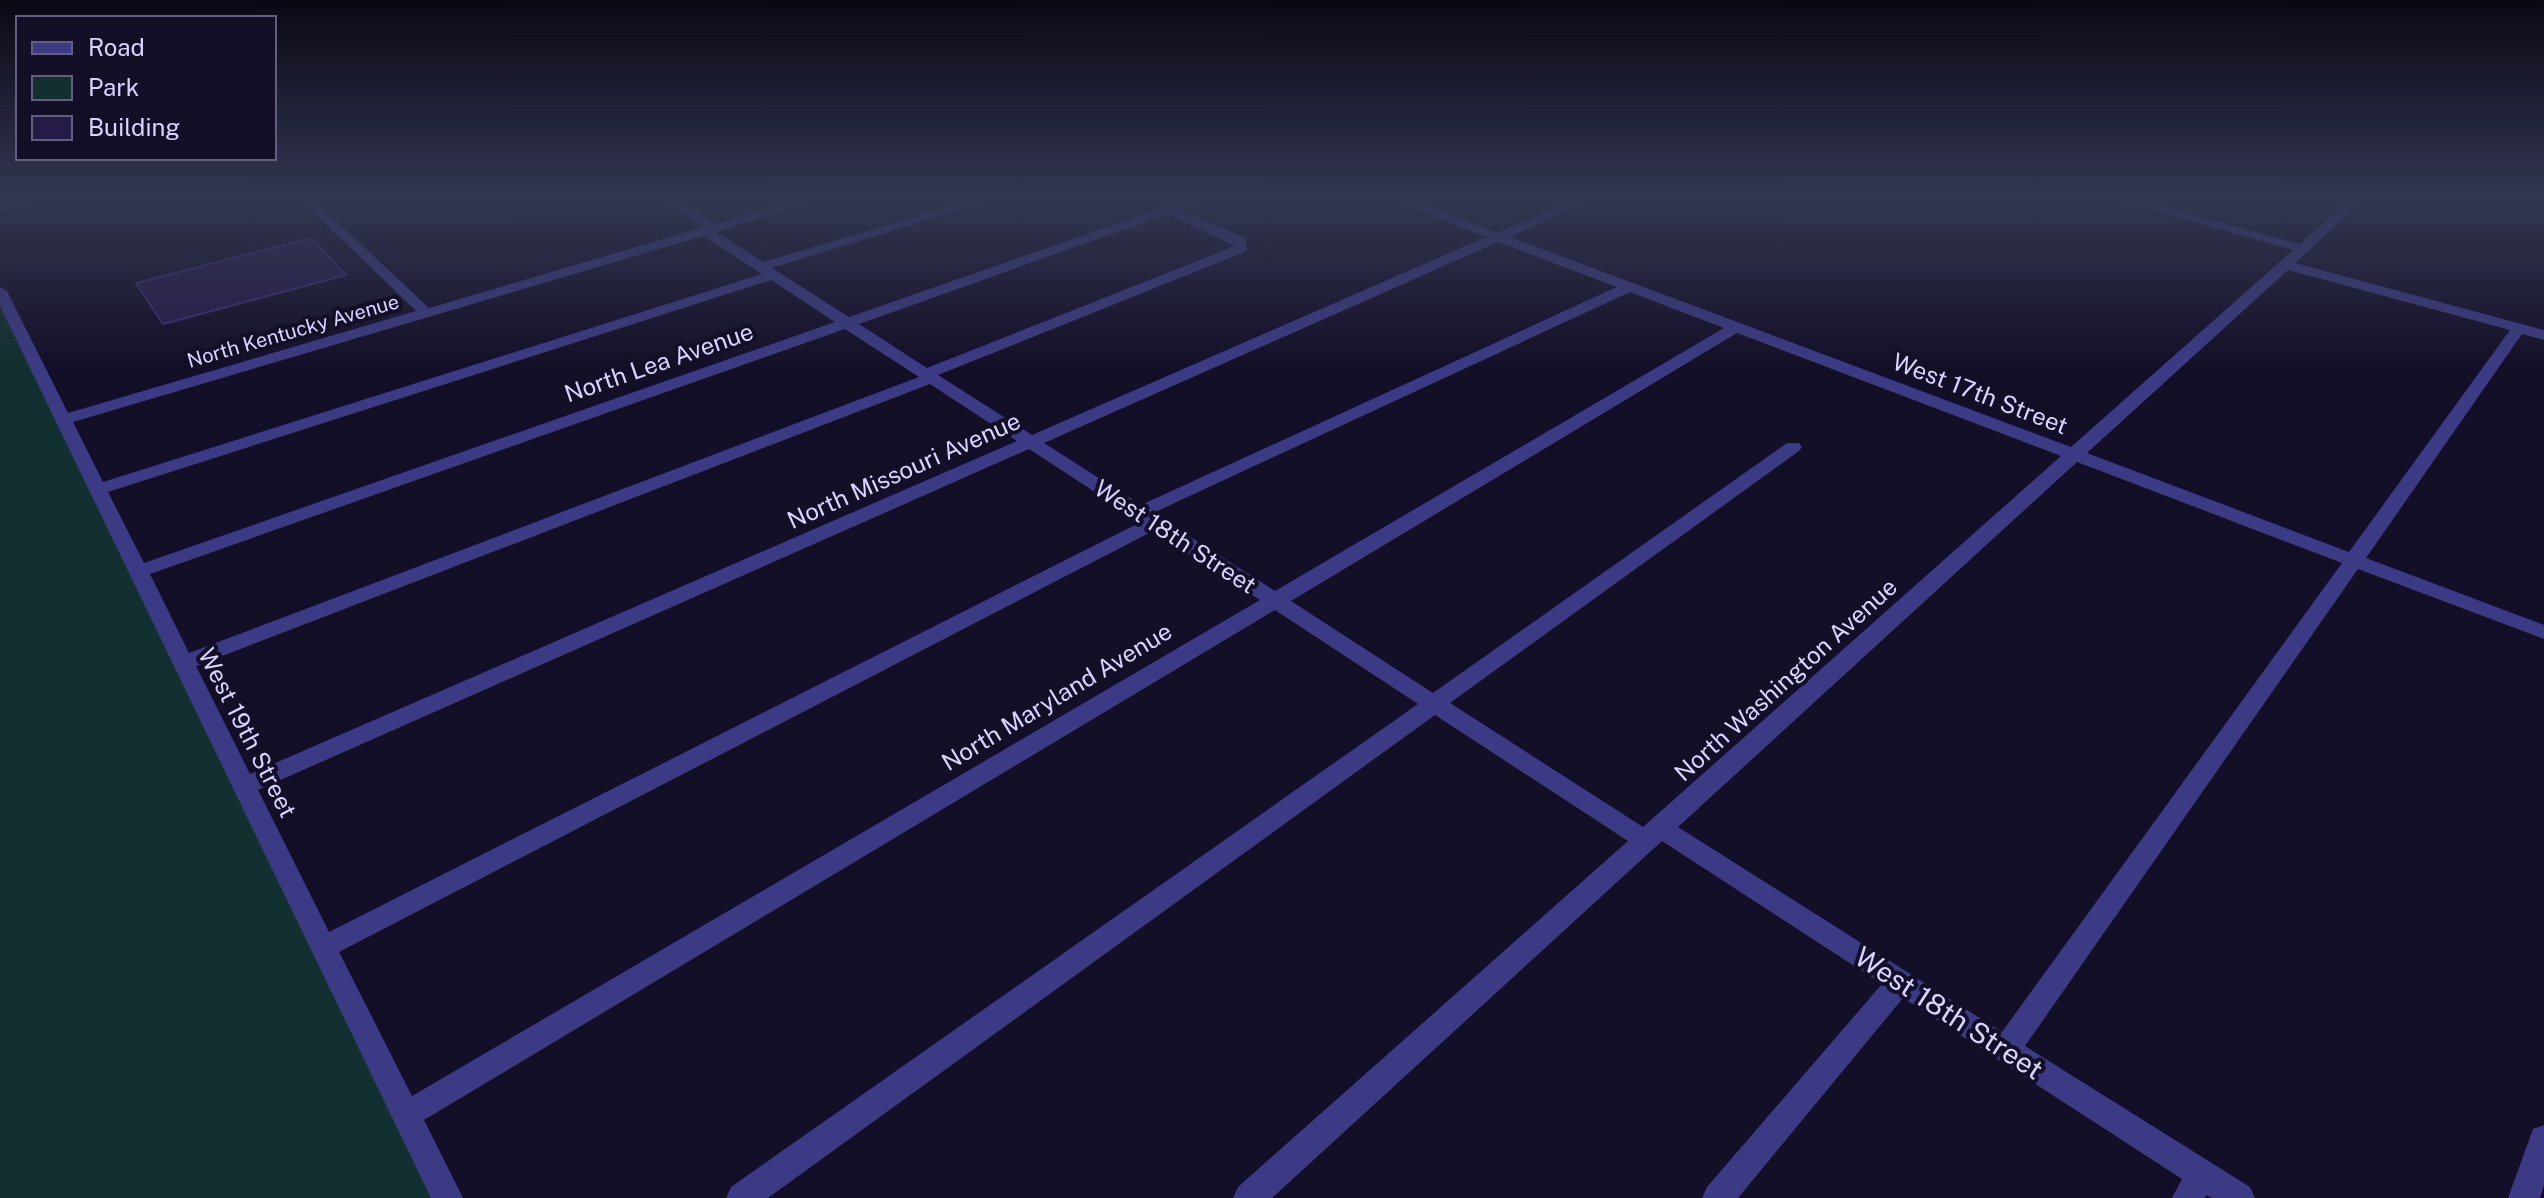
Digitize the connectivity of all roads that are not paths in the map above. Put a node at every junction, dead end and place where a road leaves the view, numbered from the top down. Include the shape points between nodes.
1 (366, 256) edge
2 (621, 256) edge
3 (746, 256) edge
4 (814, 256) edge
5 (1038, 256) edge
6 (1223, 256) edge
7 (1457, 256) edge
8 (1546, 256) edge
9 (2296, 256) edge
10 (2286, 265) junction
11 (767, 271) junction
12 (1629, 287) junction
13 (0, 291) edge
14 (426, 313) junction
15 (847, 323) junction
16 (1735, 328) junction
17 (2519, 328) junction
18 (2544, 335) edge
19 (929, 376) junction
20 (62, 420) junction
21 (1030, 442) junction
22 (1793, 447) dead end
23 (2076, 456) junction
24 (97, 490) junction
25 (1146, 518) junction
26 (2355, 561) junction
27 (137, 572) junction
28 (1272, 600) junction
29 (2544, 632) edge
30 (183, 663) junction
31 (1435, 705) junction
32 (244, 786) junction
33 (1653, 835) junction
34 (324, 947) junction
35 (1900, 982) junction
36 (2006, 1049) junction
37 (407, 1115) junction
38 (2544, 1139) edge
39 (2195, 1186) edge
40 (447, 1198) edge
41 (742, 1198) edge
42 (1249, 1198) edge
43 (1718, 1198) edge
44 (2239, 1198) edge
45 (2524, 1198) edge

1 - 14 street
2 - 14 street, North Kentucky Avenue
3 - 11 street, West 18th Street
4 - 11 street
5 - 15 street, North Lea Avenue
6 - 19 street
7 - 21 street, North Missouri Avenue
8 - 12 street, West 17th Street
9 - 10 street, North Washington Avenue
10 - 17 street
10 - 23 street, North Washington Avenue
11 - 15 street, West 18th Street
11 - 24 street
12 - 16 street, West 17th Street
12 - 25 street
13 - 20 street, West 19th Street
14 - 20 street, North Kentucky Avenue
15 - 19 street, West 18th Street
15 - 27 street, North Lea Avenue
16 - 23 street, West 17th Street
16 - 28 street, North Maryland Avenue
17 - 18 street
17 - 26 street
19 - 21 street, West 18th Street
19 - 30 street
20 - 24 street, West 19th Street
21 - 25 street, West 18th Street
21 - 32 street, North Missouri Avenue
22 - 31 street
23 - 26 street, West 17th Street
23 - 33 street, North Washington Avenue
24 - 27 street, West 19th Street
25 - 28 street, West 18th Street
25 - 34 street
26 - 29 street, West 17th Street
26 - 36 street
27 - 30 street, West 19th Street
28 - 31 street, West 18th Street
28 - 37 street, North Maryland Avenue
30 - 32 street, West 19th Street
31 - 33 street, West 18th Street
31 - 41 street
32 - 34 street, West 19th Street
33 - 35 street, West 18th Street
33 - 42 street, North Washington Avenue
34 - 37 street, West 19th Street
35 - 36 street, West 18th Street
35 - 43 street
36 - 39 street, West 18th Street
37 - 40 street, West 19th Street
38 - 45 street
39 - 44 street, West 18th Street

